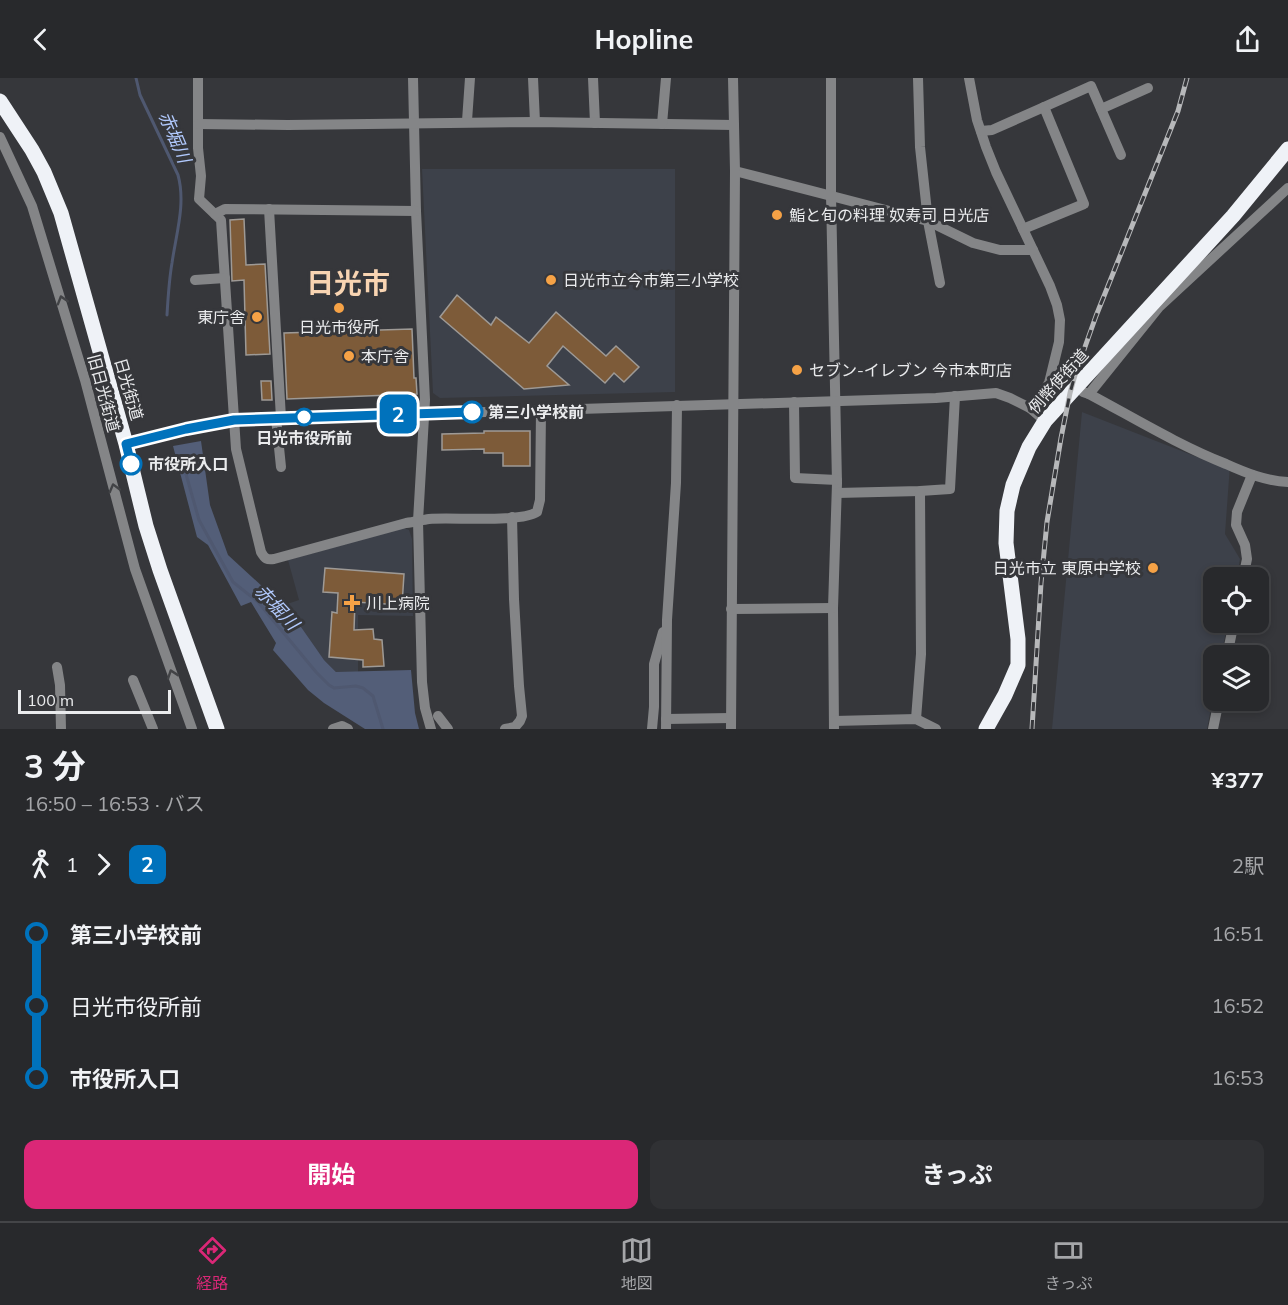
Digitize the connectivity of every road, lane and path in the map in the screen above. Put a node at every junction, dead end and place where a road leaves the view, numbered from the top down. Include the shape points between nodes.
1 (198, 78) edge
2 (413, 78) edge
3 (470, 78) edge
4 (533, 78) edge
5 (593, 78) edge
6 (666, 78) edge
7 (734, 78) edge
8 (831, 78) edge
9 (918, 78) edge
10 (969, 78) edge
11 (1148, 88) dead end
12 (0, 101) edge
13 (1044, 107) junction
14 (1101, 109) junction
15 (414, 122) junction
16 (467, 122) junction
17 (535, 122) junction
18 (595, 123) junction
19 (198, 124) junction
20 (662, 124) junction
21 (734, 125) junction
22 (981, 131) junction
23 (0, 137) edge
24 (1288, 149) edge
25 (1121, 155) dead end
26 (735, 171) junction
27 (1288, 188) edge
28 (831, 195) junction
29 (269, 209) junction
30 (416, 211) junction
31 (215, 214) junction
32 (928, 221) junction
33 (1023, 229) junction
34 (1033, 250) junction
35 (225, 278) junction
36 (195, 280) dead end
37 (940, 283) dead end
38 (1082, 392) junction
39 (955, 396) junction
40 (836, 401) junction
41 (794, 402) junction
42 (732, 404) junction
43 (677, 405) junction
44 (1030, 408) junction
45 (540, 411) junction
46 (425, 413) junction
47 (278, 418) junction
48 (234, 420) junction
49 (1045, 420) junction
50 (126, 444) junction
51 (281, 467) dead end
52 (1252, 476) junction
53 (837, 480) junction
54 (1288, 482) edge
55 (920, 492) junction
56 (837, 493) junction
57 (512, 517) junction
58 (418, 521) junction
59 (1245, 567) edge
60 (833, 608) junction
61 (731, 609) junction
62 (667, 620) junction
63 (57, 667) dead end
64 (133, 680) dead end
65 (1216, 711) edge
66 (438, 716) dead end
67 (916, 719) junction
68 (666, 724) edge
69 (731, 724) edge
70 (834, 725) edge
71 (61, 729) edge
72 (153, 729) edge
73 (192, 729) edge
74 (217, 729) edge
75 (333, 729) edge
76 (348, 729) edge
77 (431, 729) edge
78 (448, 729) edge
79 (505, 729) edge
80 (652, 729) edge
81 (936, 729) edge
82 (986, 729) edge
83 (1213, 729) edge

1 - 19 street
2 - 15 street
3 - 16 street
4 - 17 street
5 - 18 street
6 - 20 street
7 - 21 street
8 - 28 street
9 - 32 street
10 - 22 street
11 - 14 street
12 - 50 highway, 日光街道 via 32,150 61,213
13 - 14 street via 1091,86
13 - 22 street
13 - 33 street via 1084,204
14 - 25 street
15 - 16 street
15 - 19 street
15 - 30 street
16 - 17 street
17 - 18 street
18 - 20 street
19 - 31 street via 199,199
20 - 21 street
21 - 26 street
22 - 33 street
73 -> 23 street, 旧日光街道 via 135,568 85,380 32,206
24 - 38 highway, 例幣使街道
26 - 28 street
26 - 42 street
27 - 38 street via 1159,307
28 - 32 street
28 - 40 street
29 - 30 street
29 - 31 street via 225,209
29 - 47 street
30 - 46 street
31 - 35 street via 221,220
32 - 34 street via 973,243 1000,250
32 - 37 street
33 - 34 street
34 - 44 street via 1060,320 1049,383
35 - 36 street
35 - 48 street
38 - 49 highway, 例幣使街道
38 - 52 street
39 - 40 street
39 - 44 street via 996,393
39 - 55 street via 950,489
40 - 41 street
40 - 53 street
41 - 42 street
41 - 53 street via 795,478
42 - 43 street
42 - 61 street
43 - 45 street
43 - 62 street
44 - 49 street
45 - 46 street
45 - 57 street via 537,512
46 - 47 street
46 - 58 street
47 - 48 street
47 - 51 street
48 - 50 street
48 - 58 street via 238,459 264,558 274,559
49 - 82 highway, 例幣使街道 via 1013,485 1007,511 1006,543 1018,665
50 - 74 highway, 日光街道 via 154,552
52 - 54 street
52 - 59 street via 1237,512 1236,525 1245,544
53 - 56 street
55 - 56 street
55 - 67 street via 921,654
56 - 60 street
57 - 58 street
57 - 79 street via 522,716 515,727
58 - 77 street via 422,682
60 - 61 street
60 - 70 street
61 - 69 street
62 - 68 street
62 - 80 street via 654,664
63 - 71 street
64 - 72 street
65 - 83 street
66 - 78 street
67 - 70 street
67 - 81 street
68 - 69 street
75 - 76 street

